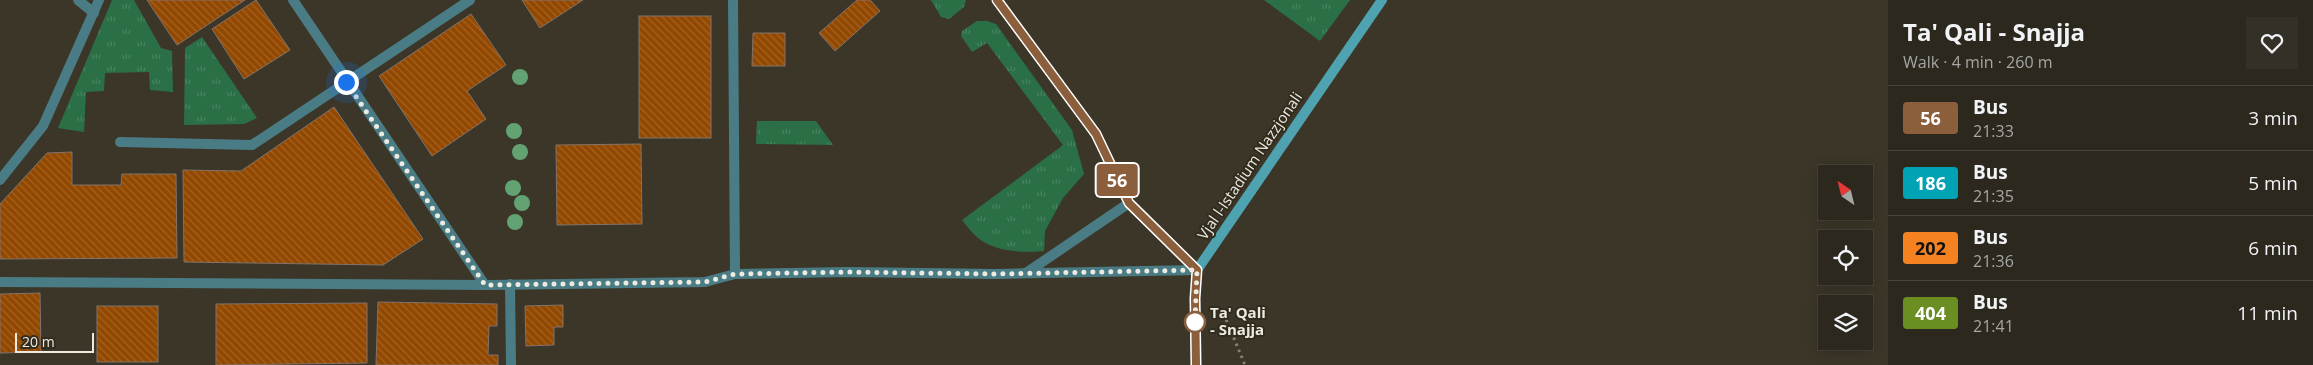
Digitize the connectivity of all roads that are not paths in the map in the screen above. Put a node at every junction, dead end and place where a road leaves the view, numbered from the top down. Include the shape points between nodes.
1 (78, 0) edge
2 (99, 0) edge
3 (293, 0) edge
4 (470, 0) edge
5 (733, 0) edge
6 (997, 0) edge
7 (1382, 0) edge
8 (94, 13) junction
9 (346, 82) junction
10 (120, 142) dead end
11 (0, 180) edge
12 (1129, 203) junction
13 (1197, 270) junction
14 (1026, 273) junction
15 (735, 274) junction
16 (0, 282) edge
17 (510, 284) junction
18 (485, 285) junction
19 (510, 365) edge
20 (1196, 365) edge

1 - 8 street
2 - 8 street
3 - 9 street
4 - 9 street
5 - 15 street
6 - 12 street via 1096,134
7 - 13 main road, Vjal l-Istadium Nazzjonali
8 - 11 street via 44,126
9 - 10 street via 252,145
9 - 18 street
12 - 13 street
12 - 14 street
13 - 14 street
13 - 20 main road
14 - 15 street
15 - 17 street via 705,282
16 - 18 street
17 - 18 street
17 - 19 street

